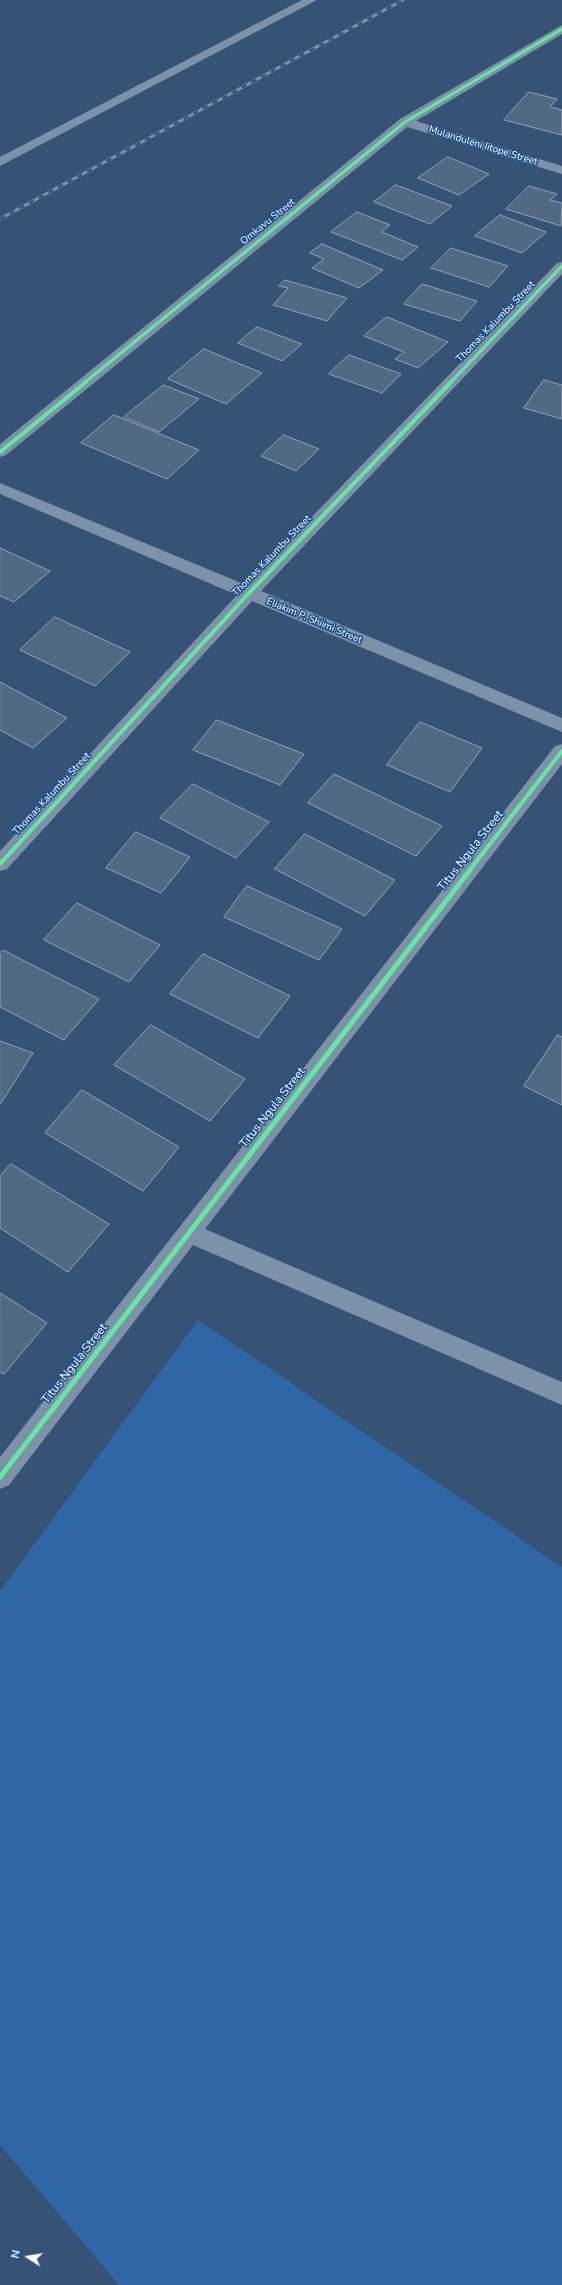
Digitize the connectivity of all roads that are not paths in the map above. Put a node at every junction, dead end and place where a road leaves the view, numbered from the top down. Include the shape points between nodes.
1 (311, 0) edge
2 (562, 29) edge
3 (405, 122) junction
4 (0, 162) edge
5 (562, 170) edge
6 (562, 266) edge
7 (0, 452) edge
8 (0, 488) edge
9 (248, 594) junction
10 (562, 725) edge
11 (562, 751) edge
12 (0, 864) edge
13 (189, 1233) junction
14 (562, 1394) edge
15 (0, 1477) edge

1 - 4 street
2 - 3 street, Omkavu Street
3 - 5 street, Mulanduleni Iitope Street
3 - 7 street, Omkavu Street
6 - 9 street, Thomas Kalumbu Street
8 - 9 street, Eliakim P. Shiimi Street
9 - 10 street, Eliakim P. Shiimi Street
9 - 12 street, Thomas Kalumbu Street
11 - 13 street, Titus Ngula Street
13 - 14 street
13 - 15 street, Titus Ngula Street

